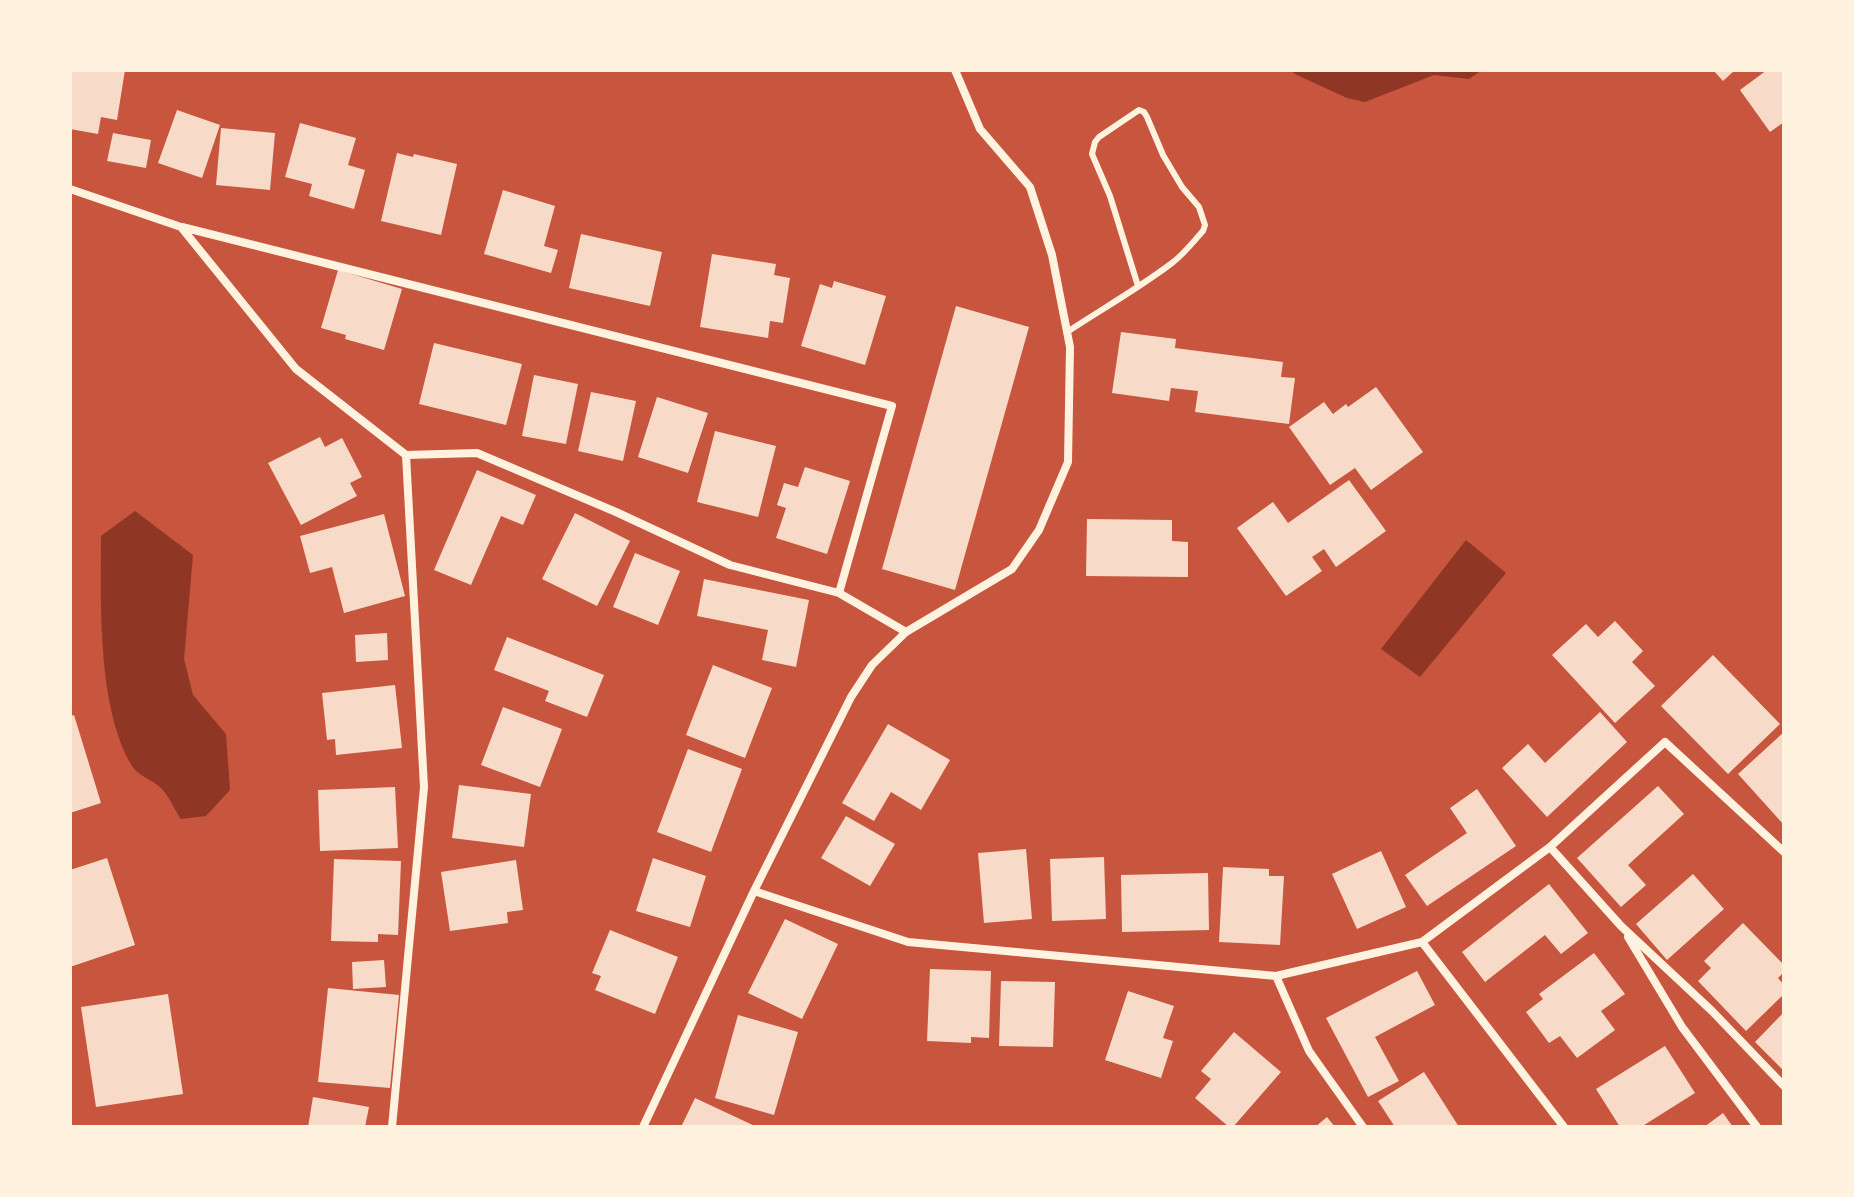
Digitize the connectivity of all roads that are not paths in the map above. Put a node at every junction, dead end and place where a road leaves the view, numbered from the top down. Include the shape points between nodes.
1 (955, 70) edge
2 (70, 189) edge
3 (181, 227) junction
4 (1138, 286) junction
5 (1067, 332) junction
6 (406, 455) junction
7 (839, 593) junction
8 (906, 632) junction
9 (1550, 847) junction
10 (1784, 852) edge
11 (754, 891) junction
12 (1621, 926) junction
13 (1422, 942) junction
14 (1276, 976) junction
15 (1784, 1086) edge
16 (392, 1127) edge
17 (643, 1127) edge
18 (1363, 1127) edge
19 (1564, 1127) edge
20 (1757, 1127) edge

1 - 5 street via 980,129 1030,187 1052,255
2 - 3 street
3 - 6 street via 296,369
3 - 7 street via 892,406
4 - 4 lane via 1175,261 1205,225 1139,110 1099,137 1092,154
4 - 5 lane
5 - 8 street via 1068,462 1039,530 1012,569
6 - 7 street via 477,453 730,565
6 - 16 street via 424,787
7 - 8 street
8 - 11 street via 872,665 851,697
9 - 10 street via 1665,742
9 - 12 street
9 - 13 street
11 - 14 street via 908,942
11 - 17 street
12 - 15 street
12 - 20 street via 1682,1027
13 - 14 street
13 - 19 street
14 - 18 street via 1309,1051

